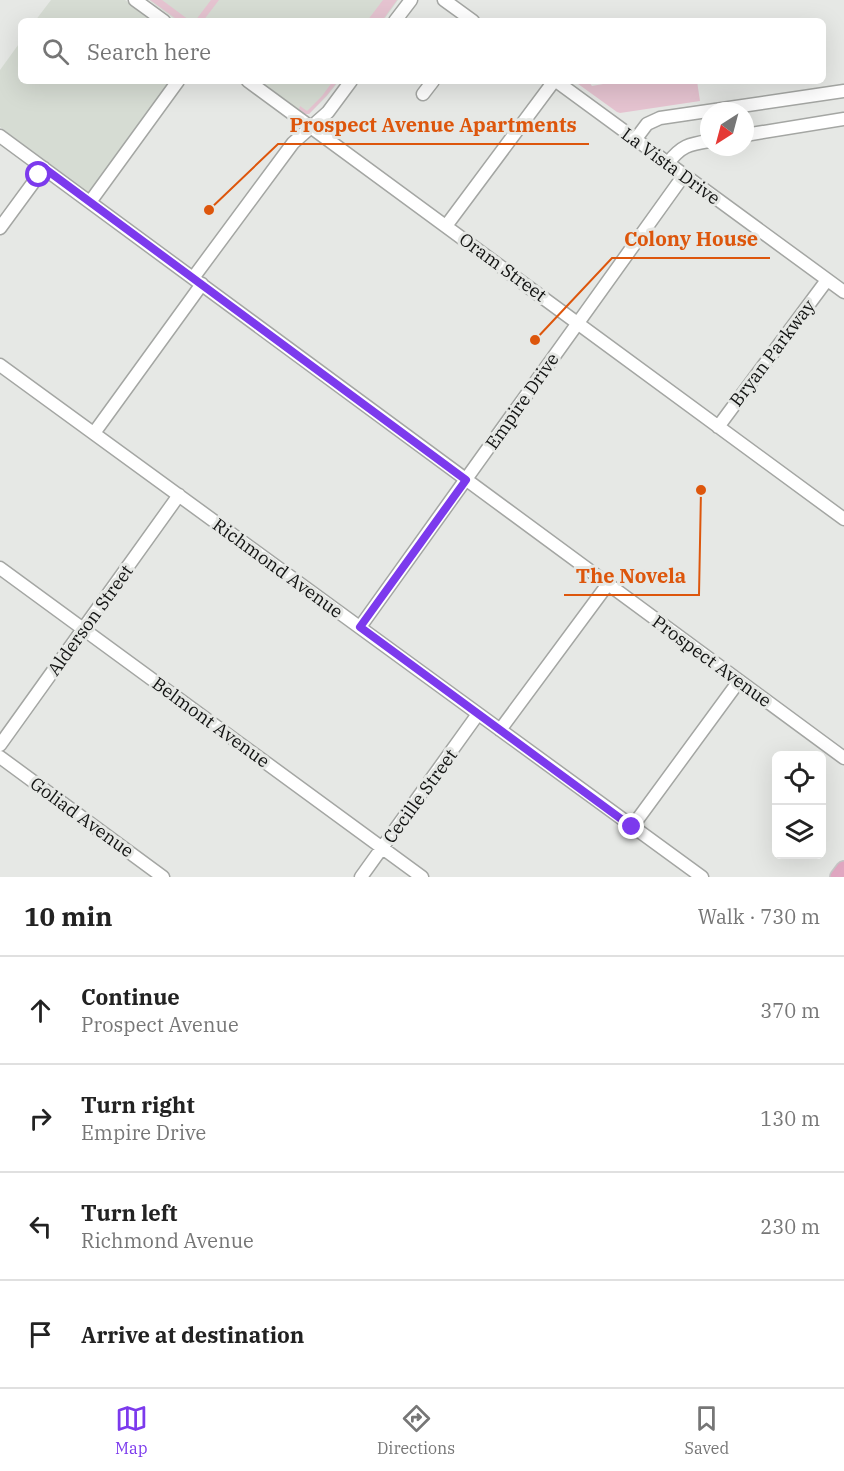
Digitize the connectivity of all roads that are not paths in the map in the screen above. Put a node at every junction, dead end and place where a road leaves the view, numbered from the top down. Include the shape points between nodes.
1 (135, 0) edge
2 (411, 0) edge
3 (444, 0) edge
4 (160, 18) edge
5 (397, 18) edge
6 (469, 18) edge
7 (176, 84) edge
8 (252, 84) edge
9 (349, 84) edge
10 (431, 84) edge
11 (553, 84) edge
12 (559, 84) edge
13 (844, 91) edge
14 (423, 94) dead end
15 (844, 119) edge
16 (312, 127) junction
17 (754, 134) edge
18 (0, 136) edge
19 (635, 140) junction
20 (700, 143) edge
21 (668, 163) junction
22 (44, 168) junction
23 (684, 175) junction
24 (90, 202) junction
25 (446, 226) junction
26 (0, 228) edge
27 (827, 280) junction
28 (197, 281) junction
29 (844, 292) edge
30 (578, 323) junction
31 (0, 365) edge
32 (718, 427) junction
33 (94, 433) junction
34 (466, 480) junction
35 (179, 495) junction
36 (844, 519) edge
37 (0, 568) edge
38 (608, 584) junction
39 (360, 627) junction
40 (84, 629) junction
41 (739, 681) junction
42 (478, 714) junction
43 (500, 730) junction
44 (0, 745) edge
45 (0, 757) edge
46 (844, 758) edge
47 (632, 827) junction
48 (383, 848) junction
49 (844, 869) edge
50 (163, 877) edge
51 (361, 877) edge
52 (422, 877) edge
53 (702, 877) edge
54 (838, 877) edge

1 - 4 street
2 - 5 street
3 - 6 street
7 - 24 street
8 - 16 street, Oram Street
9 - 16 street
10 - 14 street
11 - 25 street
12 - 19 street, La Vista Drive
13 - 19 street via 660,118 647,124
15 - 17 street
16 - 25 street, Oram Street
16 - 28 street via 293,143
18 - 22 street, Prospect Avenue
19 - 21 street, La Vista Drive
20 - 21 street via 680,148
21 - 23 street, La Vista Drive
22 - 24 street, Prospect Avenue
22 - 26 street
23 - 27 street, La Vista Drive
23 - 30 street, Empire Drive
24 - 28 street, Prospect Avenue
25 - 30 street, Oram Street
27 - 29 street, La Vista Drive
27 - 32 street, Bryan Parkway
28 - 33 street
28 - 34 street, Prospect Avenue
30 - 32 street, Oram Street
30 - 34 street, Empire Drive
31 - 33 street, Richmond Avenue
32 - 36 street, Oram Street
33 - 35 street, Richmond Avenue
34 - 38 street, Prospect Avenue
34 - 39 street, Empire Drive
35 - 39 street, Richmond Avenue
35 - 40 street, Alderson Street
37 - 40 street, Belmont Avenue
38 - 41 street, Prospect Avenue
38 - 43 street
39 - 42 street, Richmond Avenue
40 - 44 street, Alderson Street
40 - 48 street, Belmont Avenue
41 - 46 street, Prospect Avenue
41 - 47 street
42 - 43 street, Richmond Avenue
42 - 48 street, Cecille Street
43 - 47 street, Richmond Avenue
45 - 50 street, Goliad Avenue
47 - 53 street, Richmond Avenue
48 - 51 street, Cecille Street
48 - 52 street, Belmont Avenue
49 - 54 main road

